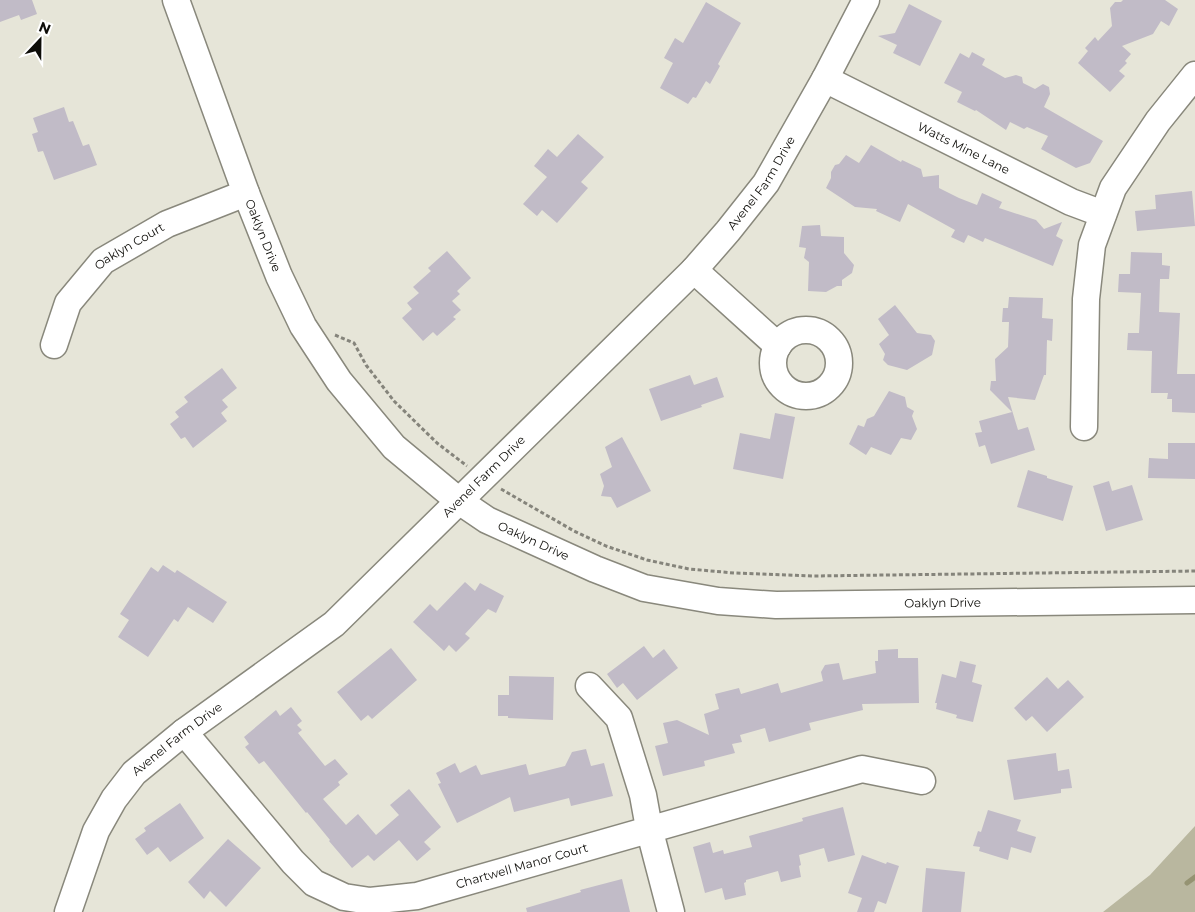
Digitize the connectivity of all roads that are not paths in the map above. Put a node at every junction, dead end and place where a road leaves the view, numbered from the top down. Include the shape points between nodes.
1 (176, 0) edge
2 (866, 0) edge
3 (1195, 75) edge
4 (825, 79) junction
5 (246, 193) junction
6 (1103, 214) junction
7 (694, 270) junction
8 (54, 345) dead end
9 (778, 346) dead end
10 (1084, 427) dead end
11 (459, 501) junction
12 (1195, 600) edge
13 (589, 686) dead end
14 (184, 732) junction
15 (922, 781) dead end
16 (649, 828) junction
17 (68, 912) edge
18 (671, 912) edge

1 - 5 street, Oaklyn Drive
2 - 4 street, Avenel Farm Drive
3 - 6 street via 1158,121 1113,188
4 - 6 street, Watts Mine Lane via 1071,202
4 - 7 street, Avenel Farm Drive via 766,183
5 - 8 street, Oaklyn Court via 166,224 103,261 68,303
5 - 11 street, Oaklyn Drive via 300,320 339,381 394,447
6 - 10 street via 1092,245 1086,298
7 - 9 street
7 - 11 street, Avenel Farm Drive
11 - 12 street, Oaklyn Drive via 487,520 644,588 718,601 776,605
11 - 14 street, Avenel Farm Drive via 334,624
13 - 16 street via 618,718 643,795
14 - 16 street, Chartwell Manor Court via 293,862 314,883 344,897 370,901 417,896
14 - 17 street, Avenel Farm Drive via 134,773 114,799 96,831
15 - 16 street, Chartwell Manor Court via 862,769
16 - 18 street

